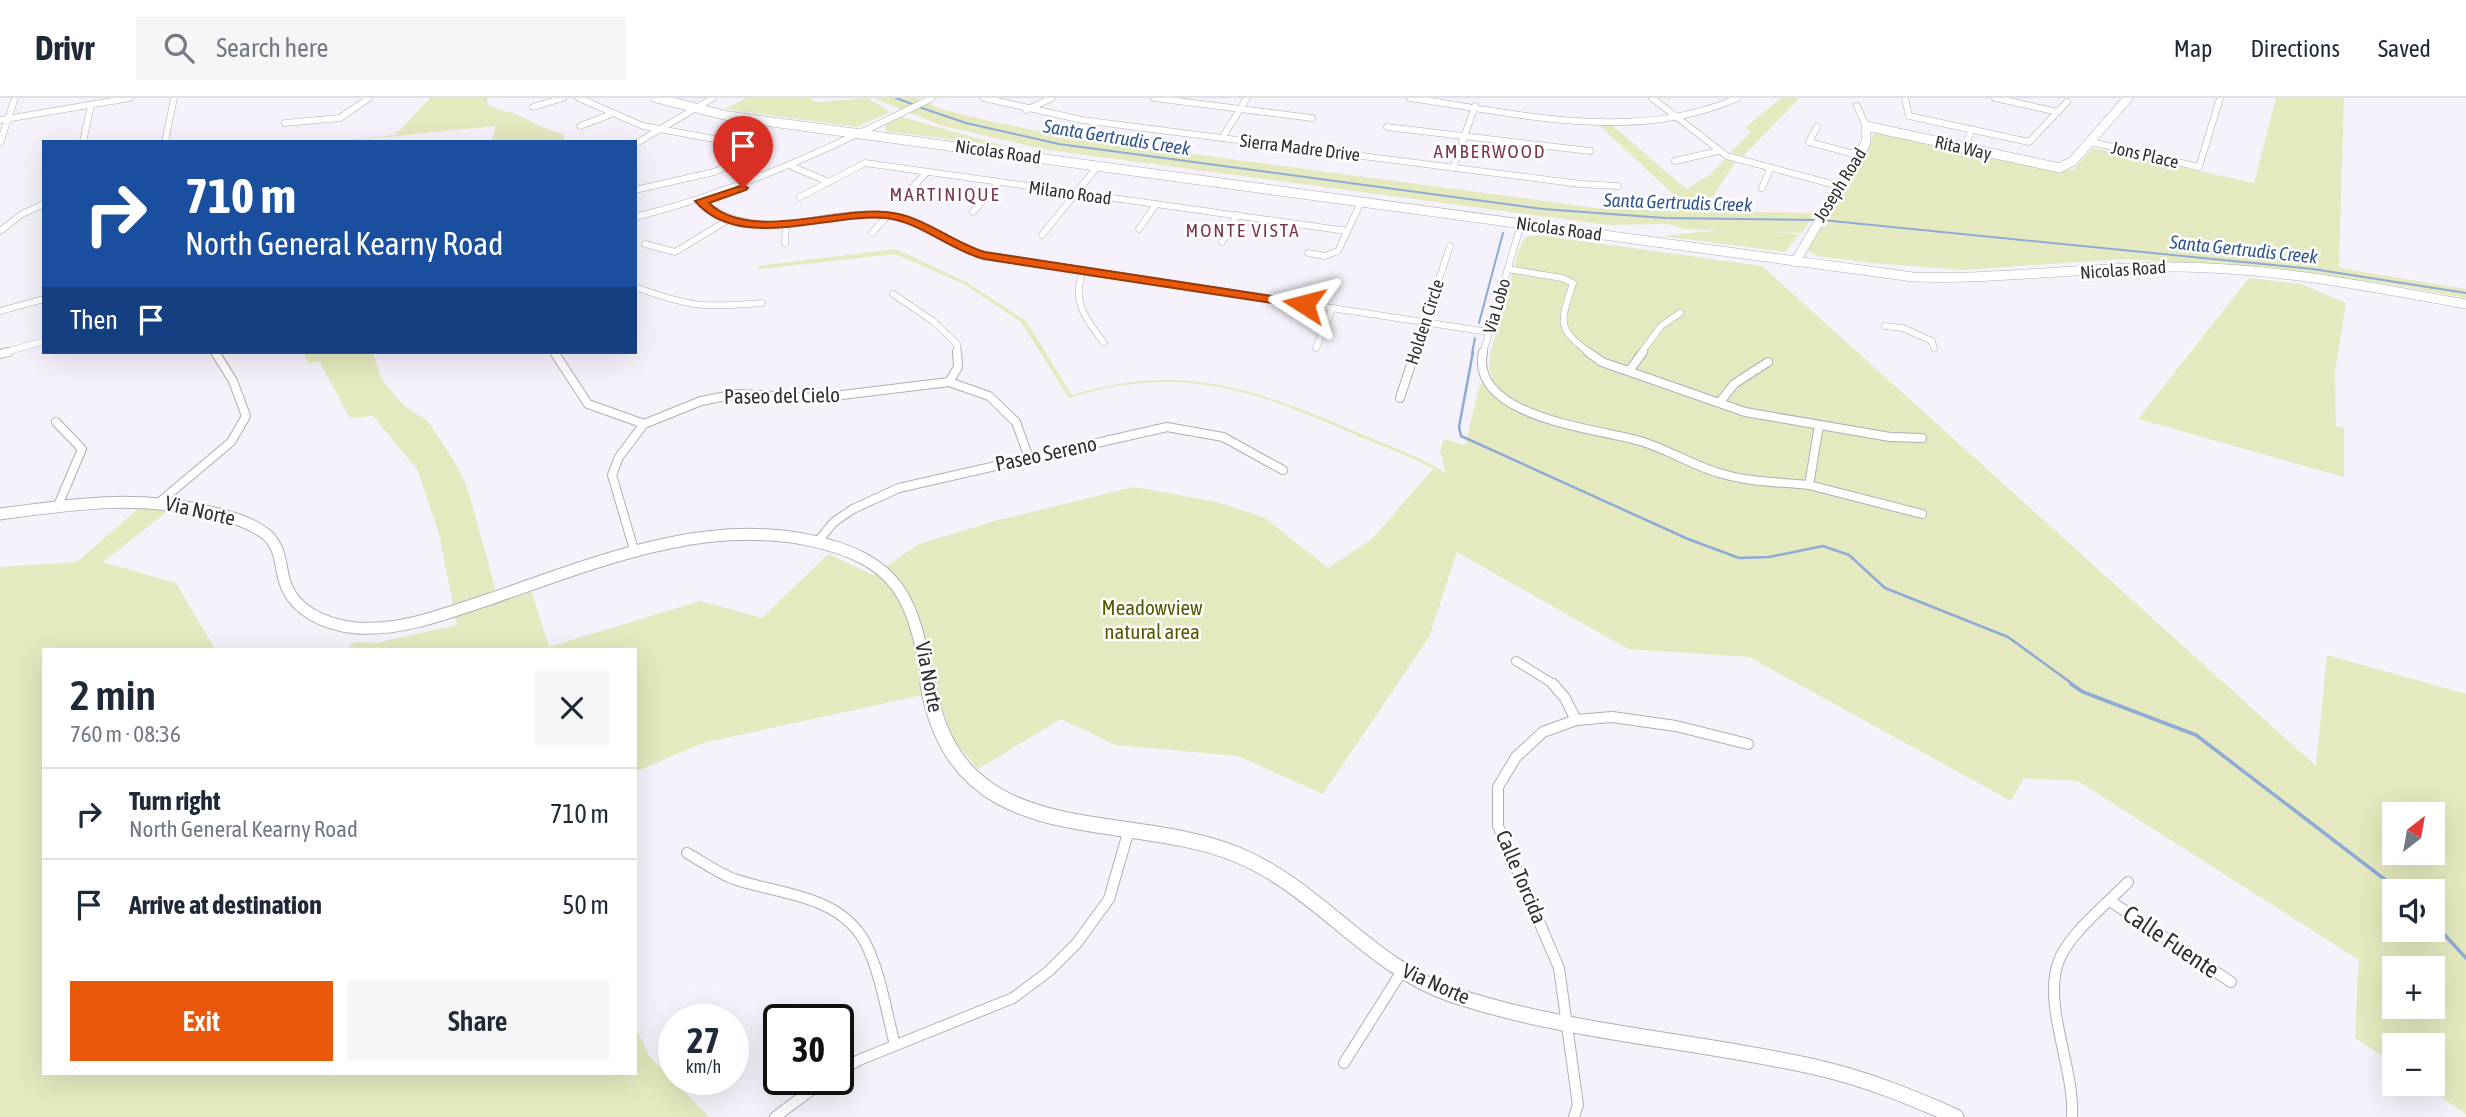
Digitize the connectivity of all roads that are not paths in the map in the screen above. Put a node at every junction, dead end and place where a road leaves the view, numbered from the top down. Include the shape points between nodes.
1 (15, 98) edge
2 (130, 98) edge
3 (174, 98) edge
4 (369, 98) edge
5 (563, 98) edge
6 (579, 98) edge
7 (656, 98) edge
8 (713, 98) edge
9 (984, 98) edge
10 (1052, 98) edge
11 (1154, 98) edge
12 (1247, 98) edge
13 (1410, 98) edge
14 (1651, 98) edge
15 (1737, 98) edge
16 (1905, 98) edge
17 (1995, 98) edge
18 (2128, 98) edge
19 (2220, 98) edge
20 (931, 99) edge
21 (94, 102) edge
22 (2067, 102) dead end
23 (1475, 106) junction
24 (1857, 106) dead end
25 (534, 107) dead end
26 (693, 109) junction
27 (1240, 109) junction
28 (1026, 110) junction
29 (2058, 112) junction
30 (609, 115) junction
31 (8, 118) junction
32 (1312, 118) dead end
33 (0, 120) edge
34 (1677, 120) junction
35 (285, 123) dead end
36 (580, 126) dead end
37 (1866, 126) junction
38 (1387, 127) dead end
39 (1817, 127) dead end
40 (1972, 129) junction
41 (657, 130) junction
42 (860, 134) junction
43 (1464, 136) junction
44 (1222, 138) junction
45 (84, 140) edge
46 (166, 140) edge
47 (2091, 142) junction
48 (0, 143) edge
49 (637, 143) edge
50 (1964, 148) junction
51 (1590, 151) dead end
52 (1718, 151) junction
53 (1858, 155) junction
54 (1675, 161) dead end
55 (1098, 166) junction
56 (793, 167) junction
57 (1453, 168) junction
58 (1770, 169) junction
59 (926, 173) junction
60 (829, 182) junction
61 (998, 183) junction
62 (1618, 186) dead end
63 (1839, 186) junction
64 (1762, 188) dead end
65 (911, 189) dead end
66 (637, 190) edge
67 (1077, 194) junction
68 (800, 197) dead end
69 (701, 201) junction
70 (1362, 202) junction
71 (1156, 204) junction
72 (42, 205) edge
73 (973, 212) dead end
74 (888, 215) junction
75 (1237, 215) junction
76 (637, 217) edge
77 (728, 220) junction
78 (1521, 224) junction
79 (1815, 224) joint
80 (786, 225) junction
81 (1139, 229) dead end
82 (0, 230) edge
83 (1348, 231) junction
84 (872, 233) dead end
85 (1041, 235) dead end
86 (1222, 242) dead end
87 (785, 243) dead end
88 (645, 244) dead end
89 (1450, 246) dead end
90 (1308, 253) dead end
91 (1796, 262) junction
92 (1508, 269) junction
93 (1083, 271) junction
94 (637, 288) edge
95 (893, 294) dead end
96 (42, 300) edge
97 (762, 303) dead end
98 (2466, 304) edge
99 (1332, 309) junction
100 (0, 311) edge
101 (1680, 313) dead end
102 (1425, 323) junction
103 (1885, 326) dead end
104 (1489, 332) junction
105 (42, 341) edge
106 (1104, 343) dead end
107 (1316, 348) dead end
108 (1934, 348) dead end
109 (2, 350) edge
110 (216, 354) edge
111 (555, 354) edge
112 (1768, 362) dead end
113 (1629, 371) junction
114 (948, 382) junction
115 (1400, 398) dead end
116 (1720, 402) junction
117 (56, 422) dead end
118 (645, 424) junction
119 (1819, 425) junction
120 (1922, 438) dead end
121 (1029, 458) junction
122 (1283, 470) dead end
123 (1809, 485) junction
124 (162, 500) junction
125 (60, 503) junction
126 (0, 514) edge
127 (1922, 514) dead end
128 (818, 541) junction
129 (635, 553) junction
130 (1516, 661) dead end
131 (1576, 720) junction
132 (1748, 744) dead end
133 (1128, 833) junction
134 (687, 853) dead end
135 (2128, 882) dead end
136 (2110, 901) junction
137 (1402, 971) junction
138 (2231, 982) dead end
139 (1564, 1021) junction
140 (895, 1045) junction
141 (1344, 1063) dead end
142 (854, 1064) edge
143 (801, 1095) edge
144 (775, 1117) edge
145 (1574, 1117) edge
146 (1956, 1117) edge
147 (2072, 1117) edge

1 - 31 street
2 - 21 street
3 - 46 street
4 - 35 street via 340,117
5 - 25 street
6 - 30 street
7 - 26 street, Nicolas Road
8 - 26 street
9 - 28 street, Sierra Madre Drive
10 - 28 street
11 - 27 street
12 - 27 street
13 - 23 street
14 - 34 street
15 - 34 street via 1715,110
16 - 40 street via 1909,116
17 - 29 street
18 - 47 street
19 - 47 street, Jons Place via 2199,167
20 - 42 street
21 - 31 street
21 - 45 street
22 - 29 street
23 - 34 street via 1617,122
23 - 43 street
24 - 37 street, Joseph Road
26 - 41 street
26 - 42 street, Nicolas Road
27 - 32 street
27 - 44 street
28 - 44 street, Sierra Madre Drive
29 - 40 street via 2029,142
30 - 36 street
30 - 41 street
31 - 33 street
31 - 48 street
34 - 52 street
37 - 50 street, Rita Way
37 - 53 street, Joseph Road via 1867,139
38 - 43 street
39 - 53 street via 1809,142
40 - 50 street
41 - 49 street
41 - 66 street via 761,150 714,172
42 - 55 street, Nicolas Road
42 - 56 street
43 - 51 street
43 - 57 street
44 - 57 street, Sierra Madre Drive
47 - 50 street, Rita Way via 2067,167 2060,168
52 - 54 street
52 - 58 street
53 - 63 street, Joseph Road
55 - 67 street
55 - 70 street, Nicolas Road
56 - 60 street
56 - 69 street
57 - 62 street, Sierra Madre Drive
58 - 63 street
58 - 64 street
59 - 60 street, Milano Road via 865,163
59 - 61 street, Milano Road
59 - 65 street
60 - 68 street, Milano Road
61 - 67 street, Milano Road
61 - 73 street
63 - 79 street, Joseph Road
67 - 71 street, Milano Road
67 - 85 street
69 - 76 street
69 - 77 street
70 - 78 main road, Nicolas Road
70 - 83 street
71 - 75 street, Milano Road
71 - 81 street
72 - 82 street
74 - 80 street via 852,215
74 - 84 street
74 - 93 street via 919,224 972,253
75 - 83 street, Milano Road
75 - 86 street
77 - 80 street
77 - 88 street via 675,251
78 - 91 street, Nicolas Road
78 - 92 street, Via Lobo
79 - 91 main road, Joseph Road
80 - 87 street
83 - 90 street via 1334,255
89 - 102 street, Holden Circle
91 - 98 street, Nicolas Road via 1947,279 2151,268 2234,269 2318,278
92 - 104 street, Via Lobo
92 - 113 street via 1573,283 1562,319 1570,340 1596,359
93 - 99 street
93 - 106 street via 1075,293 1078,304
94 - 97 street via 681,304 709,308
95 - 114 street via 957,344 958,367
96 - 100 street
99 - 102 street
99 - 107 street
101 - 113 street via 1661,326
102 - 104 street
102 - 115 street, Holden Circle
103 - 108 street via 1920,334 1932,341
104 - 123 street, Via Lobo via 1483,366 1492,386 1533,414 1640,441 1721,474
105 - 109 street
110 - 124 street via 246,416 231,442
111 - 118 street via 588,404
112 - 116 street via 1734,384
113 - 116 street
114 - 118 street, Paseo del Cielo via 817,398 737,394 678,408
114 - 121 street, Paseo del Cielo via 989,396 1016,422
116 - 119 street via 1745,412
117 - 125 street via 82,449
118 - 129 street, Paseo del Cielo via 619,457 612,475
119 - 120 street
119 - 123 street
121 - 122 street, Paseo Sereno via 1167,427 1223,437
121 - 128 street, Paseo Sereno via 875,496 834,522
123 - 127 street
124 - 125 street, Via Norte via 122,497
124 - 129 street, Via Norte via 242,520 262,531 276,544 283,559 285,585 296,603 313,617 362,629 417,622
125 - 126 street, Via Norte
128 - 129 street, Via Norte via 764,533 705,536
128 - 133 street, Via Norte via 880,568 910,602 925,645 934,715 966,770 1006,799 1053,818
130 - 131 street via 1548,677 1566,695
131 - 132 street, Calle Torcida via 1612,717 1676,726
131 - 139 street, Calle Torcida via 1543,732 1516,757 1499,787 1498,826 1559,968
133 - 137 street, Via Norte via 1193,839 1242,855 1300,891
133 - 140 street via 1109,900 1049,971 1013,998
134 - 140 street via 720,873 799,894 840,913 868,951
135 - 136 street
136 - 138 street, Calle Fuente
136 - 147 street via 2058,963 2056,1002
137 - 139 street, Via Norte via 1443,991 1504,1010
137 - 141 street
139 - 145 street, Calle Torcida via 1578,1105
139 - 146 street, Via Norte via 1828,1071 1875,1083
140 - 142 street
143 - 144 street

